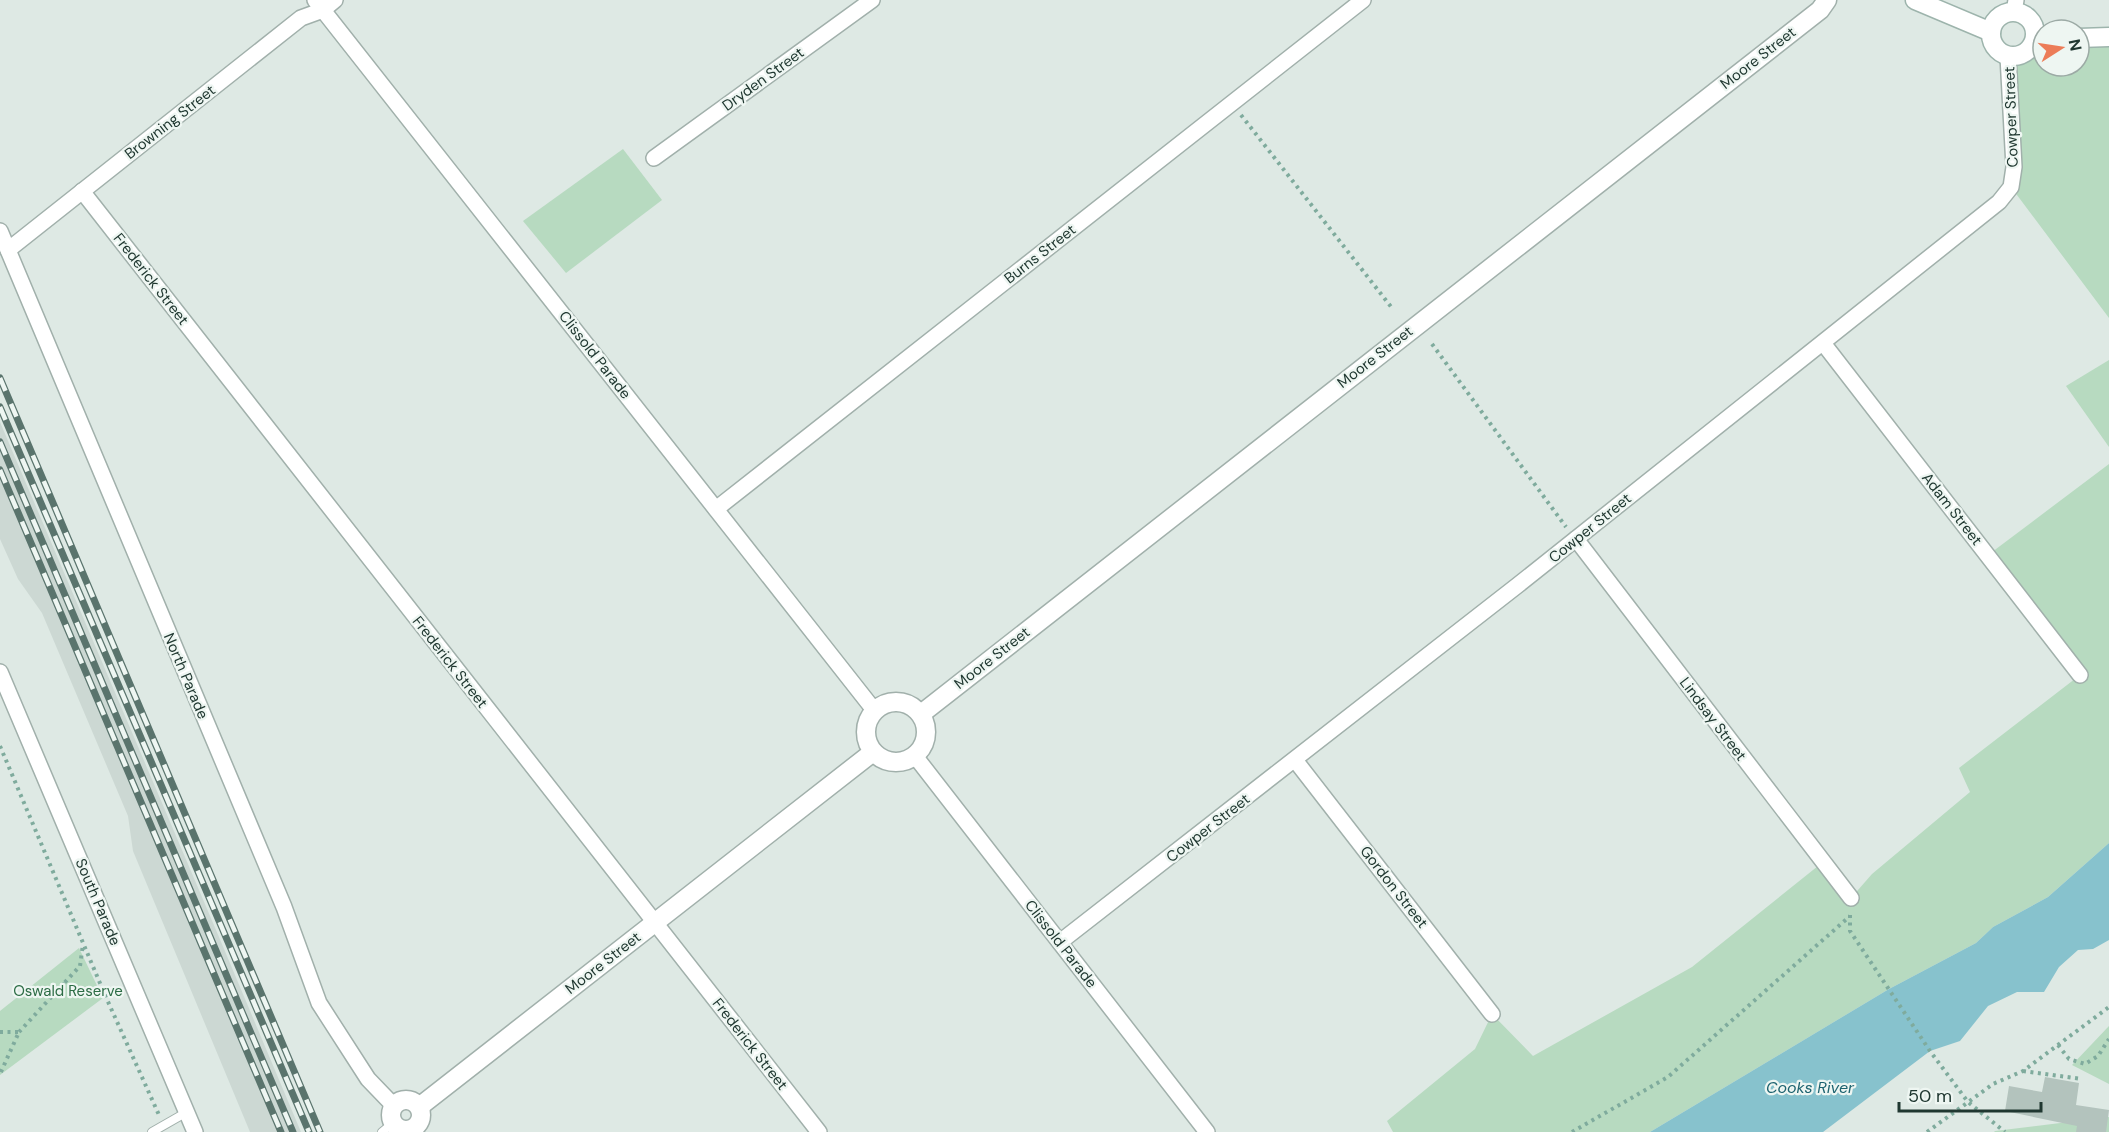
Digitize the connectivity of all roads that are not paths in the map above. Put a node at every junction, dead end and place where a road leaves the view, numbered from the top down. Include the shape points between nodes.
1 (335, 0) edge
2 (872, 0) edge
3 (1364, 0) edge
4 (1827, 0) edge
5 (1915, 0) edge
6 (319, 5) edge
7 (2015, 6) edge
8 (2031, 22) edge
9 (1991, 32) junction
10 (2107, 35) edge
11 (2091, 37) edge
12 (2031, 46) edge
13 (2008, 56) junction
14 (654, 158) dead end
15 (82, 191) junction
16 (0, 231) edge
17 (8, 250) junction
18 (1823, 343) junction
19 (716, 509) junction
20 (1576, 539) junction
21 (0, 672) edge
22 (2080, 675) dead end
23 (3, 689) edge
24 (874, 710) junction
25 (921, 714) junction
26 (873, 752) junction
27 (915, 756) junction
28 (1295, 760) junction
29 (1851, 898) road end
30 (654, 922) junction
31 (1060, 942) junction
32 (1492, 1014) dead end
33 (419, 1107) junction
34 (187, 1112) junction
35 (390, 1120) edge
36 (413, 1131) edge
37 (152, 1132) edge
38 (195, 1132) edge
39 (819, 1132) edge
40 (1207, 1132) edge

1 - 6 street, Browning Street
2 - 14 street, Dryden Street
3 - 19 street, Burns Street
4 - 25 street, Moore Street via 1820,10
5 - 9 street
6 - 15 street, Browning Street
6 - 19 street, Clissold Parade
7 - 8 street
7 - 9 street via 2001,15
9 - 13 street via 1994,44
10 - 11 street
12 - 13 street
13 - 18 street, Cowper Street via 2014,167 2011,187 1966,230
15 - 17 street, Browning Street
15 - 30 street, Frederick Street
16 - 17 street, North Parade
17 - 35 street, North Parade via 284,907 319,1003
18 - 20 street, Cowper Street
18 - 22 street, Adam Street
19 - 24 street, Clissold Parade
20 - 28 street, Cowper Street
20 - 29 street, Lindsay Street
21 - 23 street, South Parade
23 - 34 street, South Parade
24 - 25 street via 890,702 903,702
24 - 26 street via 866,729
25 - 27 street via 926,723 926,740
26 - 27 street via 895,763
26 - 30 street, Moore Street
27 - 31 street, Clissold Parade
28 - 31 street, Cowper Street
28 - 32 street, Gordon Street
30 - 33 street, Moore Street
30 - 39 street, Frederick Street
31 - 40 street, Clissold Parade
33 - 35 street via 408,1101
33 - 36 street via 419,1122
34 - 37 lane
34 - 38 street, South Parade
35 - 36 street via 401,1130

